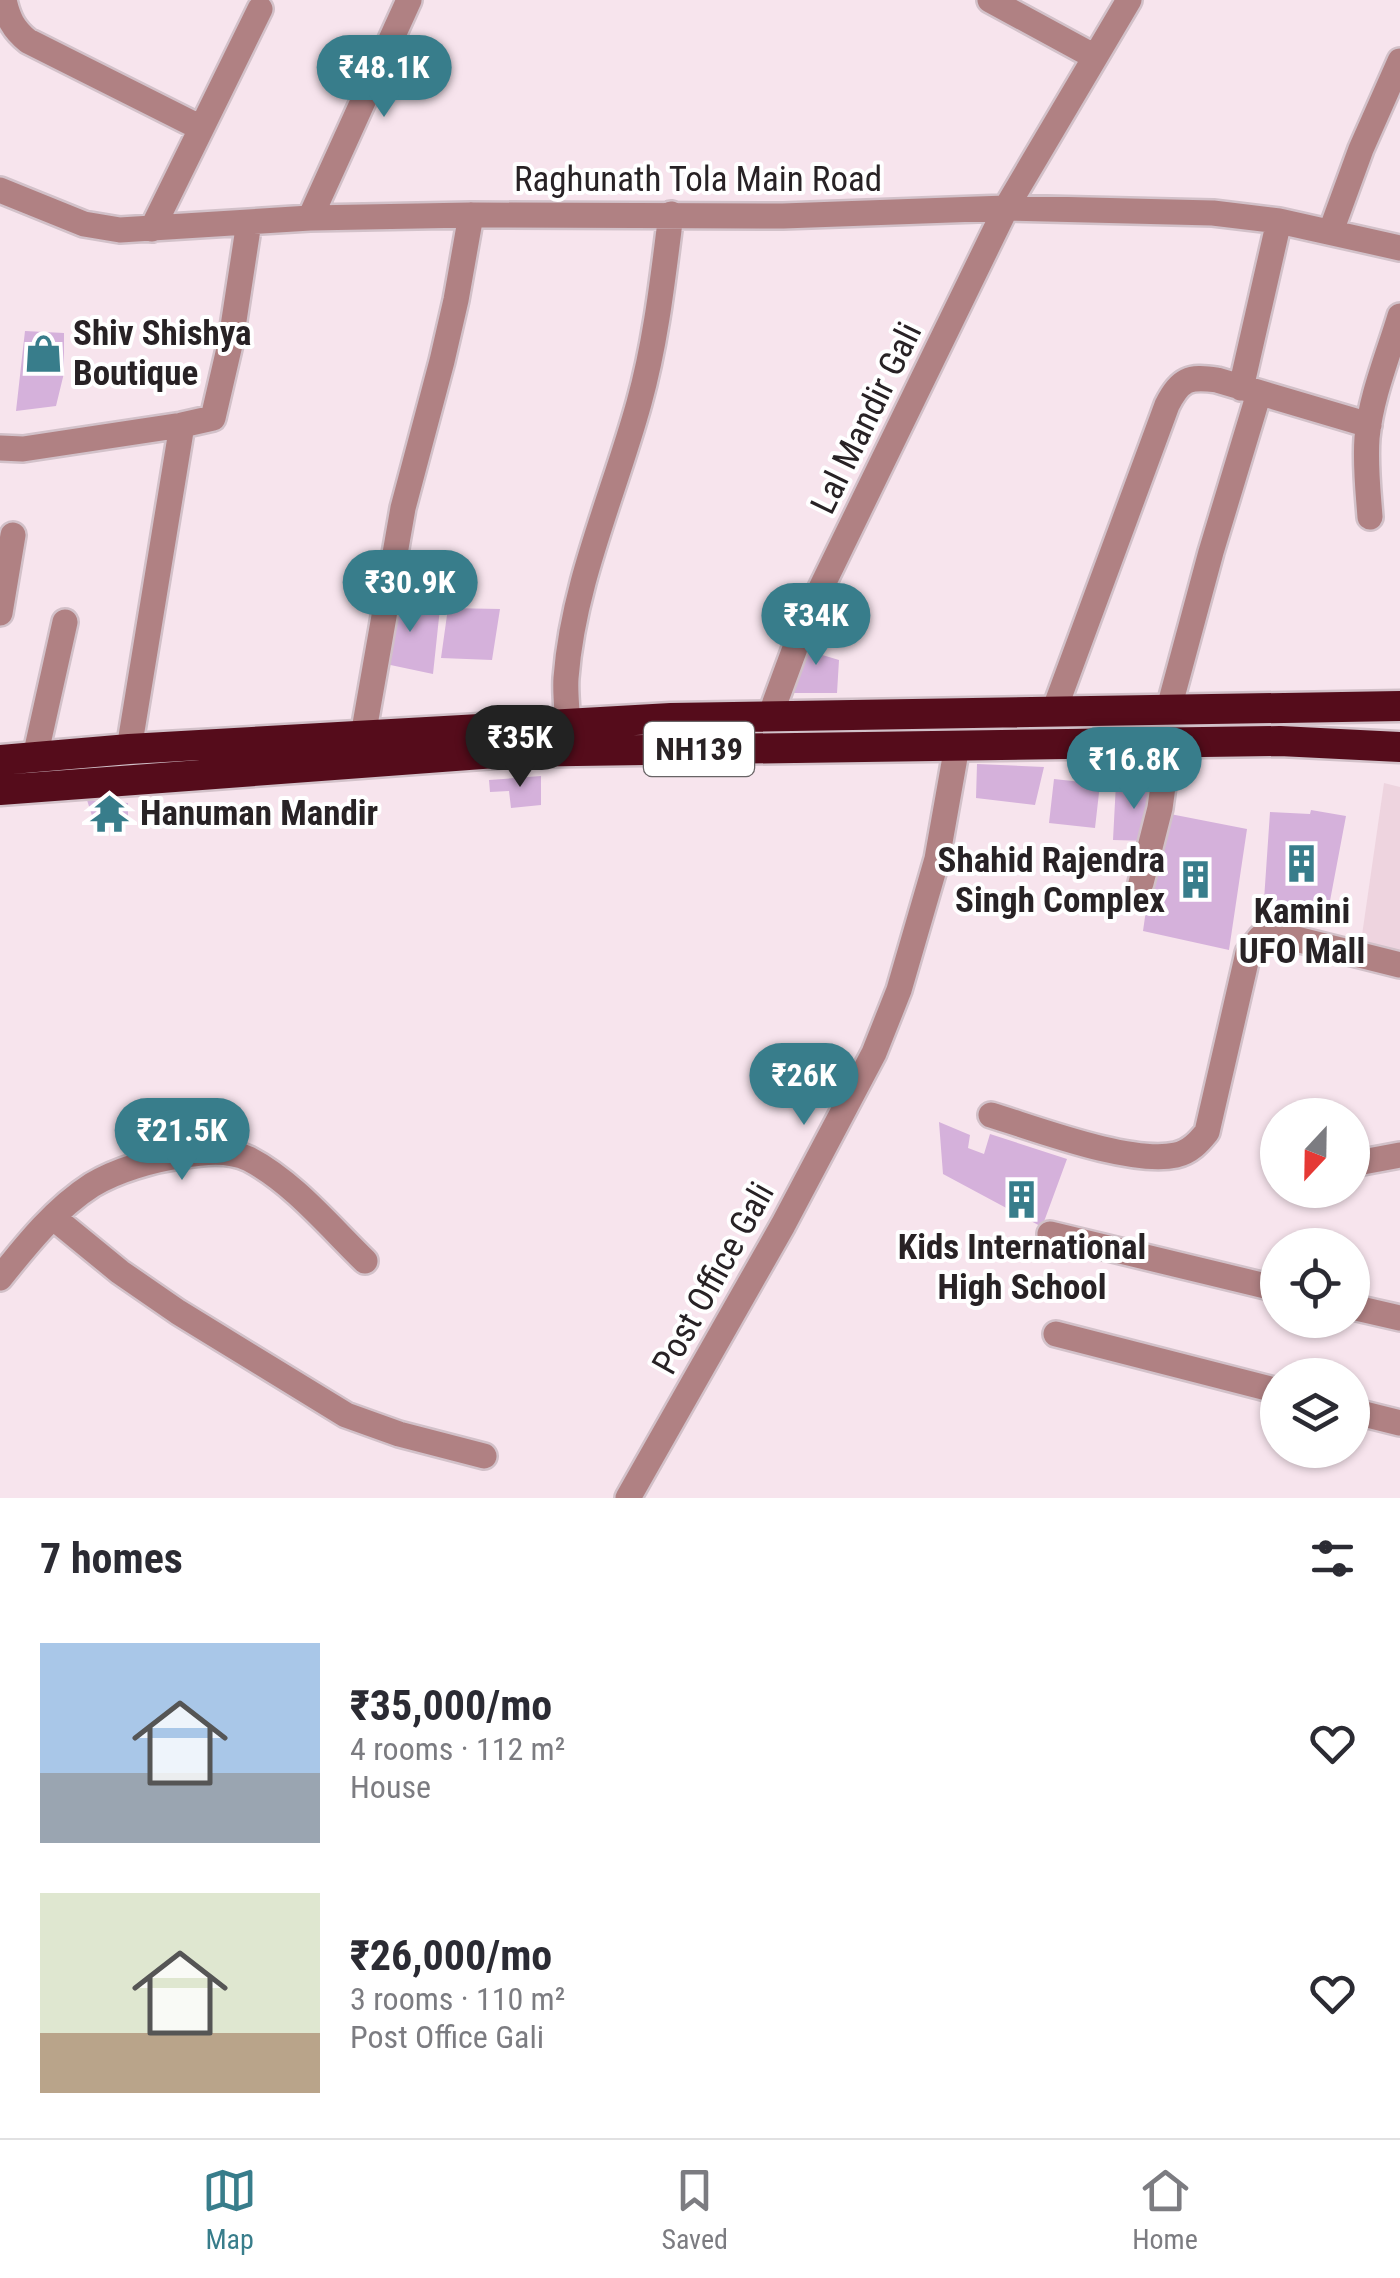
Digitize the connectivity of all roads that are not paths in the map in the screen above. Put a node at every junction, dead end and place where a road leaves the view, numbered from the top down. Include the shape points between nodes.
1 (4, 0) edge
2 (408, 0) edge
3 (990, 0) edge
4 (1130, 0) edge
5 (260, 8) dead end
6 (1095, 57) junction
7 (1400, 62) edge
8 (201, 128) junction
9 (0, 190) edge
10 (1006, 208) junction
11 (471, 214) junction
12 (671, 214) junction
13 (310, 218) junction
14 (1279, 221) junction
15 (249, 222) junction
16 (152, 229) junction
17 (1331, 231) junction
18 (1400, 248) edge
19 (1400, 316) edge
20 (1250, 391) junction
21 (182, 425) junction
22 (1369, 425) junction
23 (0, 448) edge
24 (1370, 517) dead end
25 (13, 535) dead end
26 (0, 613) edge
27 (64, 622) dead end
28 (1400, 706) edge
29 (1169, 708) junction
30 (1054, 710) junction
31 (770, 716) junction
32 (568, 724) junction
33 (363, 736) junction
34 (1169, 743) junction
35 (958, 746) junction
36 (1400, 747) edge
37 (129, 749) junction
38 (35, 757) junction
39 (0, 760) edge
40 (0, 790) edge
41 (1141, 883) dead end
42 (1400, 965) edge
43 (991, 1115) dead end
44 (1400, 1154) edge
45 (1370, 1160) edge
46 (54, 1218) junction
47 (1050, 1234) dead end
48 (366, 1260) dead end
49 (0, 1278) edge
50 (1260, 1284) edge
51 (1370, 1311) edge
52 (1400, 1318) edge
53 (1056, 1334) dead end
54 (1260, 1386) edge
55 (1370, 1415) edge
56 (1400, 1423) edge
57 (484, 1456) dead end
58 (628, 1498) edge

1 - 8 street via 8,18 28,41
2 - 13 street
3 - 6 street
4 - 6 street, Lal Mandir Gali
5 - 8 street
6 - 10 street, Lal Mandir Gali
7 - 17 street
8 - 16 street
9 - 16 street, Raghunath Tola Main Road via 84,224
10 - 12 street, Raghunath Tola Main Road
10 - 14 street, Raghunath Tola Main Road
10 - 31 street, Lal Mandir Gali via 805,622
11 - 12 street, Raghunath Tola Main Road
11 - 13 street, Raghunath Tola Main Road
11 - 33 street via 442,361 402,508
12 - 32 street via 646,371 575,624 566,680
13 - 15 street, Raghunath Tola Main Road
14 - 17 street, Raghunath Tola Main Road
14 - 20 street
15 - 16 street, Raghunath Tola Main Road
15 - 21 street via 213,418
17 - 18 street, Raghunath Tola Main Road
19 - 22 street
20 - 22 street
20 - 29 street
20 - 30 street via 1196,377 1173,392
21 - 23 street
21 - 37 street
22 - 24 street
25 - 26 street
27 - 38 street
28 - 29 highway, NH139
29 - 30 highway, NH139
30 - 31 highway, NH139
31 - 32 highway, NH139
32 - 33 highway, NH139
33 - 37 highway, NH139
34 - 35 highway, NH139
34 - 36 highway, NH139
34 - 41 street
35 - 40 highway, NH139 via 509,752
35 - 58 street, Post Office Gali via 932,875 874,1054
37 - 38 highway, NH139
38 - 39 highway, NH139
42 - 43 street via 1276,934 1261,938 1248,953 1207,1132 1178,1155 1140,1156
44 - 45 street
46 - 48 street via 115,1174 173,1157 227,1153 276,1178
46 - 49 street
46 - 57 street via 178,1312 346,1415
47 - 50 street
51 - 52 street
53 - 54 street
55 - 56 street

